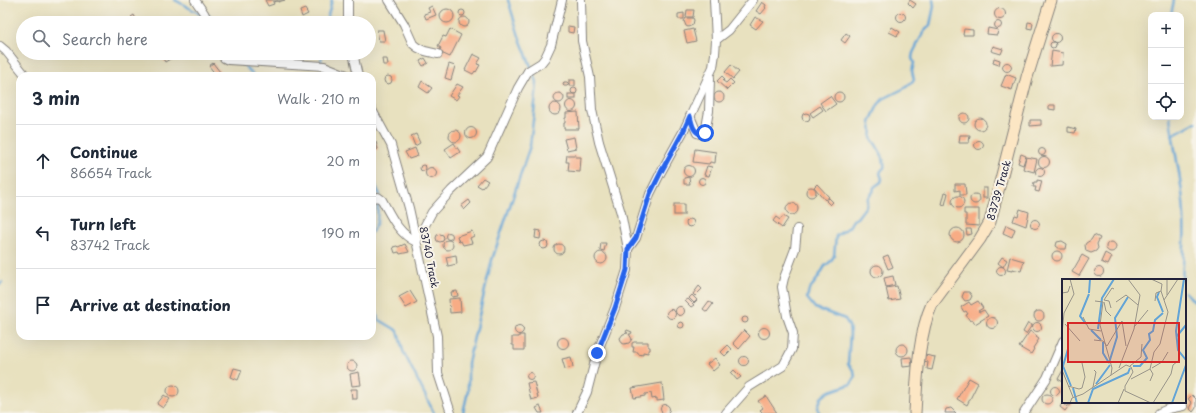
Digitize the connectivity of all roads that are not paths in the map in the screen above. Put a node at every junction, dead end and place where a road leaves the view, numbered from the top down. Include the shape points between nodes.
1 (195, 0) edge
2 (348, 0) edge
3 (389, 0) edge
4 (562, 0) edge
5 (582, 0) edge
6 (714, 0) edge
7 (753, 0) edge
8 (1051, 0) edge
9 (206, 16) edge
10 (348, 16) edge
11 (716, 40) junction
12 (0, 46) edge
13 (438, 54) dead end
14 (228, 60) edge
15 (355, 60) edge
16 (23, 72) edge
17 (339, 72) edge
18 (357, 72) edge
19 (710, 75) junction
20 (690, 116) junction
21 (376, 117) edge
22 (376, 197) edge
23 (797, 229) dead end
24 (416, 242) junction
25 (628, 249) junction
26 (1062, 343) edge
27 (1183, 406) dead end
28 (451, 413) edge
29 (577, 413) edge
30 (726, 413) edge
31 (915, 413) edge
32 (1024, 413) edge
33 (1159, 413) edge

1 - 9 street
2 - 10 street
3 - 13 street via 413,44 421,50
4 - 24 street via 551,45 545,58 528,71 487,156 432,212
5 - 25 street via 582,41 590,77 592,110 621,213
6 - 11 street
7 - 11 street via 729,30
8 - 31 street, 83739 Track via 1027,77 990,222 932,304 927,315 919,361
11 - 19 street
12 - 16 street
14 - 17 street via 324,66
15 - 18 street
19 - 20 street
19 - 20 street via 709,111 703,135 694,129
20 - 25 street via 650,194 636,238
21 - 24 street, 83740 Track via 391,145
22 - 24 street via 382,200 404,234
23 - 30 street via 795,249 782,287 794,338 792,349 783,366 749,387
24 - 28 street, 83740 Track via 436,336 440,383
25 - 29 street via 627,270 597,353 587,392
26 - 32 street via 1047,378
27 - 33 street

